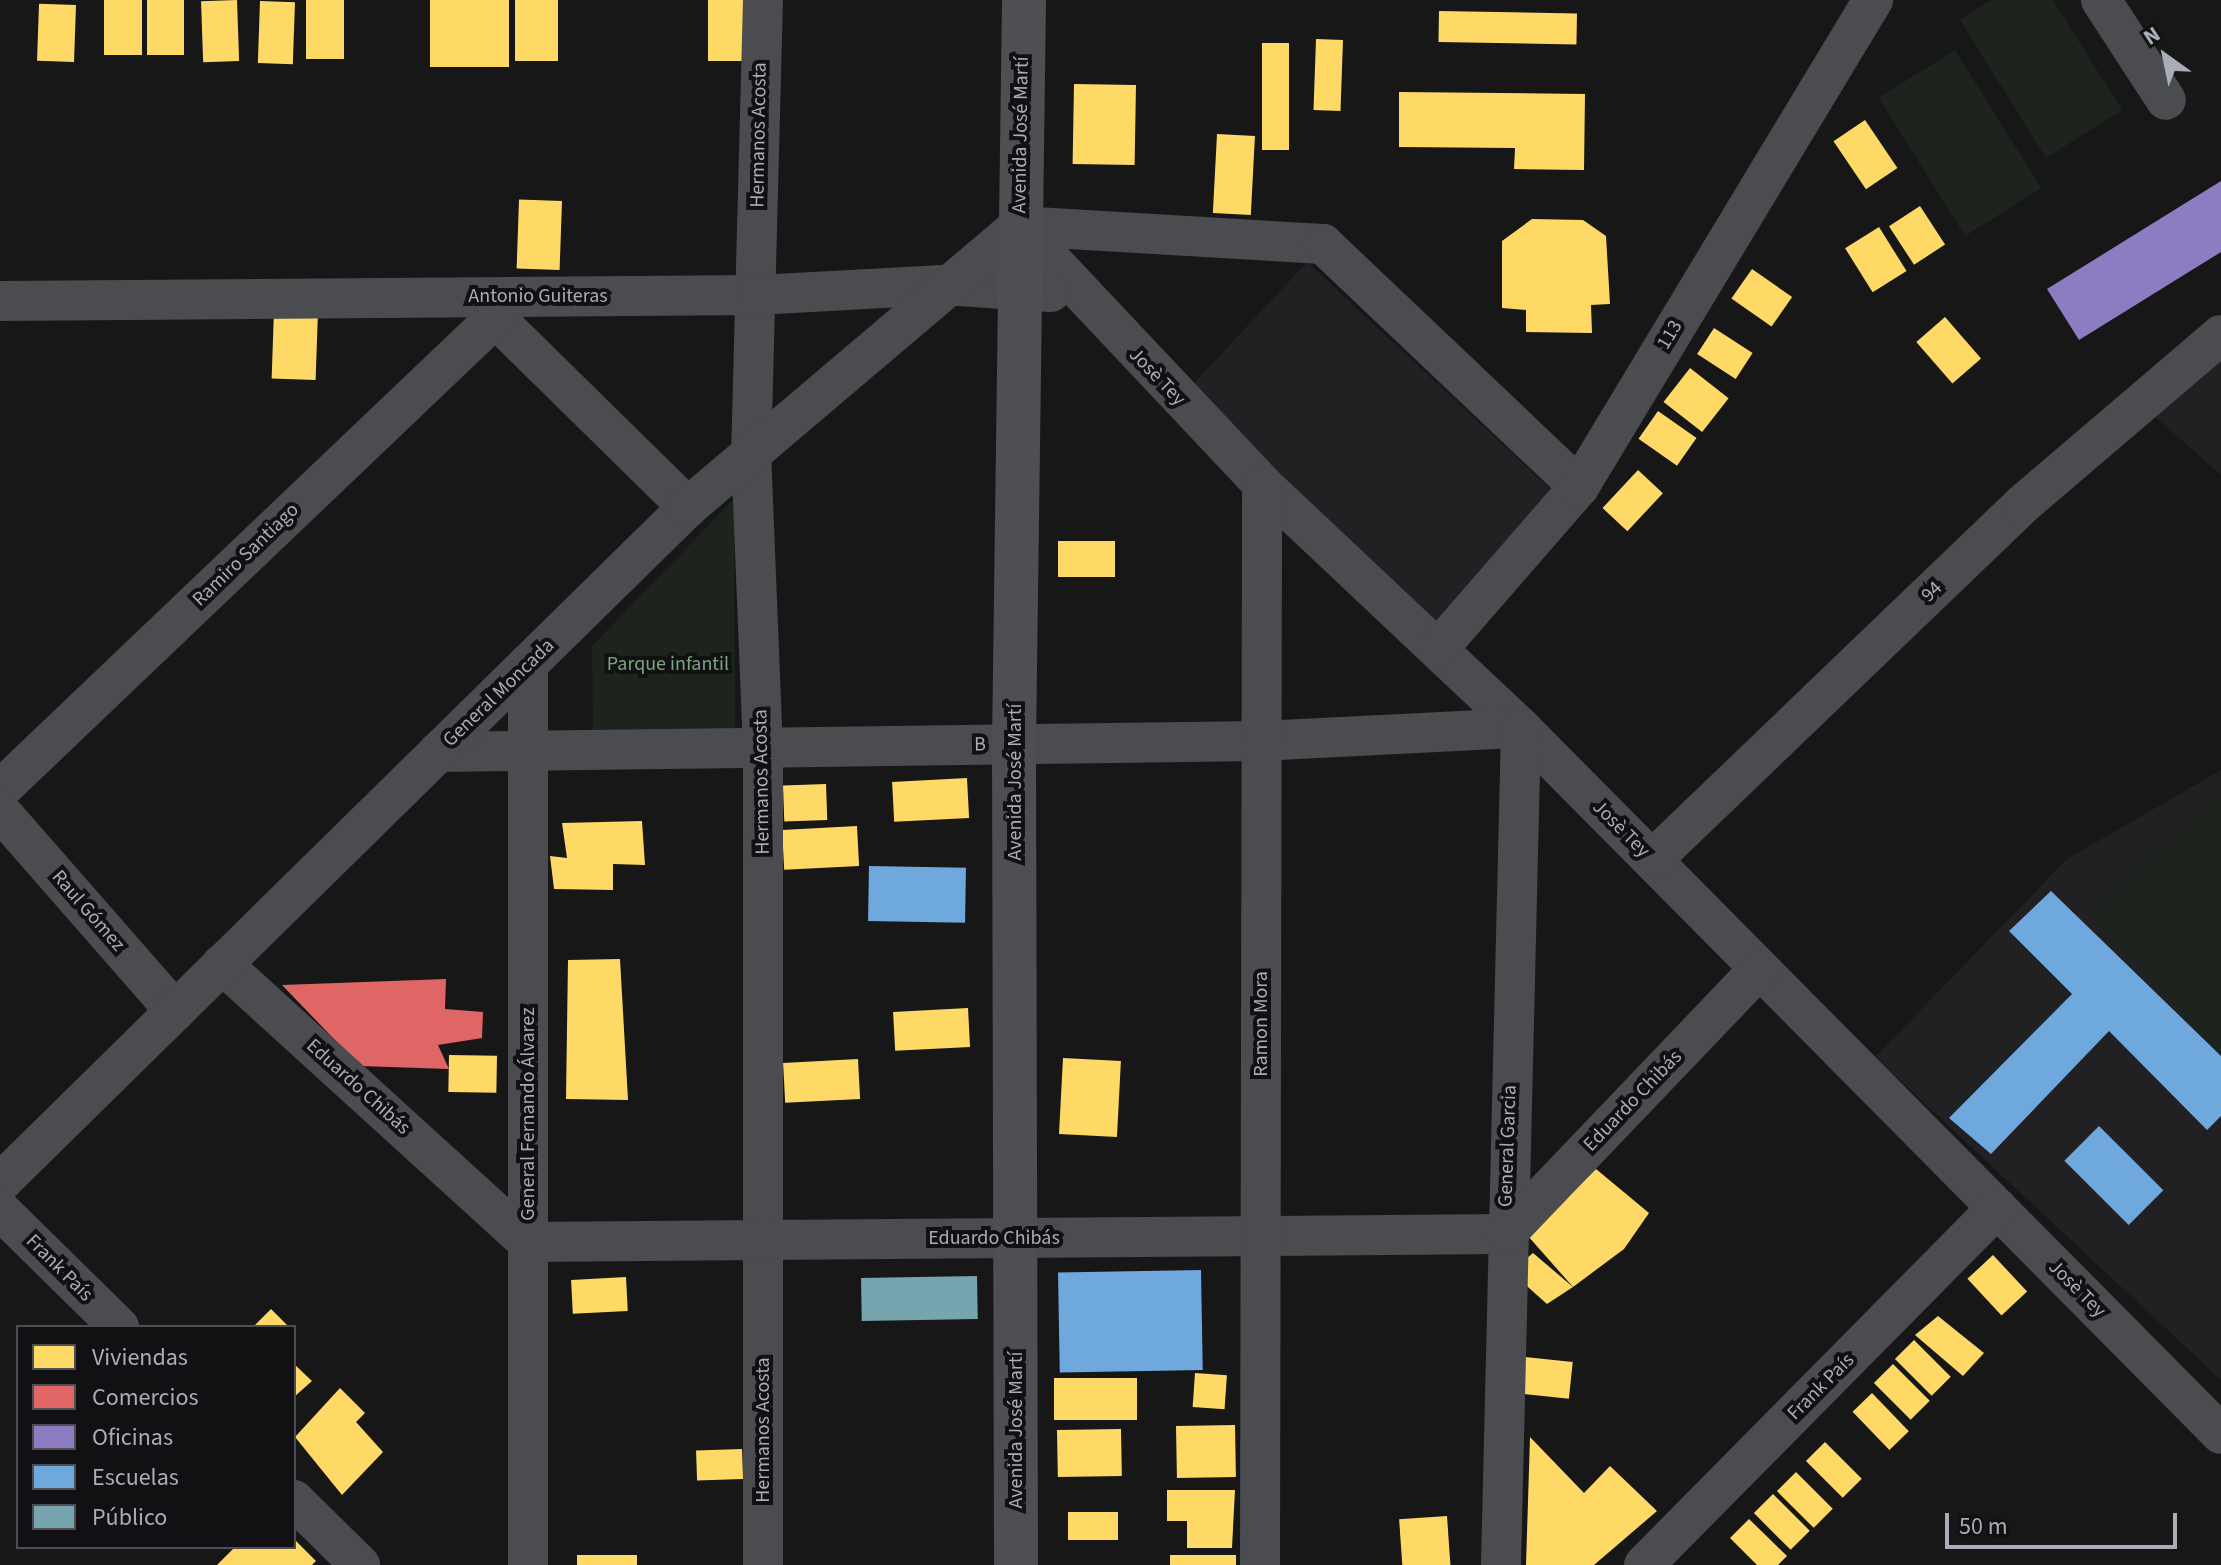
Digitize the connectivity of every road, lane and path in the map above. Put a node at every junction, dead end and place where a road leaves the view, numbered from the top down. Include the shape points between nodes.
1 (763, 0) edge
2 (1024, 0) edge
3 (1873, 0) edge
4 (2101, 0) edge
5 (2166, 100) dead end
6 (1019, 226) junction
7 (943, 285) junction
8 (1020, 291) junction
9 (1075, 293) junction
10 (756, 295) junction
11 (0, 301) edge
12 (483, 308) junction
13 (2221, 335) edge
14 (751, 451) junction
15 (1262, 484) junction
16 (1579, 487) junction
17 (688, 507) junction
18 (1438, 649) junction
19 (528, 664) junction
20 (1521, 728) junction
21 (1262, 741) junction
22 (1014, 744) junction
23 (763, 749) junction
24 (528, 751) junction
25 (438, 752) junction
26 (0, 790) edge
27 (0, 811) edge
28 (1652, 860) junction
29 (222, 964) junction
30 (1759, 969) junction
31 (175, 1011) junction
32 (0, 1183) edge
33 (1997, 1208) junction
34 (0, 1210) edge
35 (1506, 1234) junction
36 (1261, 1236) junction
37 (1016, 1238) junction
38 (764, 1240) junction
39 (528, 1242) junction
40 (117, 1325) edge
41 (2221, 1434) edge
42 (296, 1502) edge
43 (360, 1565) edge
44 (528, 1565) edge
45 (763, 1565) edge
46 (1016, 1565) edge
47 (1260, 1565) edge
48 (1501, 1565) edge
49 (1644, 1565) edge

1 - 10 street, Hermanos Acosta
2 - 6 main road, Avenida José Martí
3 - 16 street, 113
4 - 5 street
6 - 7 street, General Moncada
6 - 8 main road, Avenida José Martí
6 - 9 street, Josè Tey
6 - 16 street via 1323,244
7 - 8 street, Antonio Guiteras
7 - 10 street, Antonio Guiteras
7 - 14 street, General Moncada
8 - 9 street, Antonio Guiteras
8 - 22 main road, Avenida José Martí
9 - 15 street, Josè Tey
10 - 12 street, Antonio Guiteras
10 - 14 street, Hermanos Acosta
11 - 12 street, Antonio Guiteras
12 - 17 street
12 - 26 street, Ramiro Santiago
13 - 28 street, 94 via 2023,504
14 - 17 street, General Moncada
14 - 23 street, Hermanos Acosta
15 - 18 street, Josè Tey
15 - 21 street, Ramon Mora
16 - 18 street, 113
17 - 19 street, General Moncada
18 - 20 street, Josè Tey
19 - 24 street, General Fernando Álvarez
19 - 25 street, General Moncada
20 - 21 street, B
20 - 28 street, Josè Tey
20 - 35 street, General Garcia
21 - 22 street, B
21 - 36 street, Ramon Mora
22 - 23 street, B
22 - 37 main road, Avenida José Martí
23 - 24 street, B
23 - 38 street, Hermanos Acosta
24 - 25 street, B
24 - 39 street, General Fernando Álvarez
25 - 29 street, General Moncada
27 - 31 street, Raul Gómez
28 - 30 street, Josè Tey
29 - 31 street, General Moncada
29 - 39 street, Eduardo Chibás
30 - 33 street, Josè Tey
30 - 35 street, Eduardo Chibás
31 - 32 street, General Moncada
33 - 41 street, Josè Tey
33 - 49 street, Frank País
34 - 40 street, Frank País
35 - 36 street, Eduardo Chibás
35 - 48 street, General Garcia
36 - 37 street, Eduardo Chibás
36 - 47 street, Ramon Mora
37 - 38 street, Eduardo Chibás
37 - 46 main road, Avenida José Martí
38 - 39 street, Eduardo Chibás
38 - 45 street, Hermanos Acosta
39 - 44 street, General Fernando Álvarez
42 - 43 street

